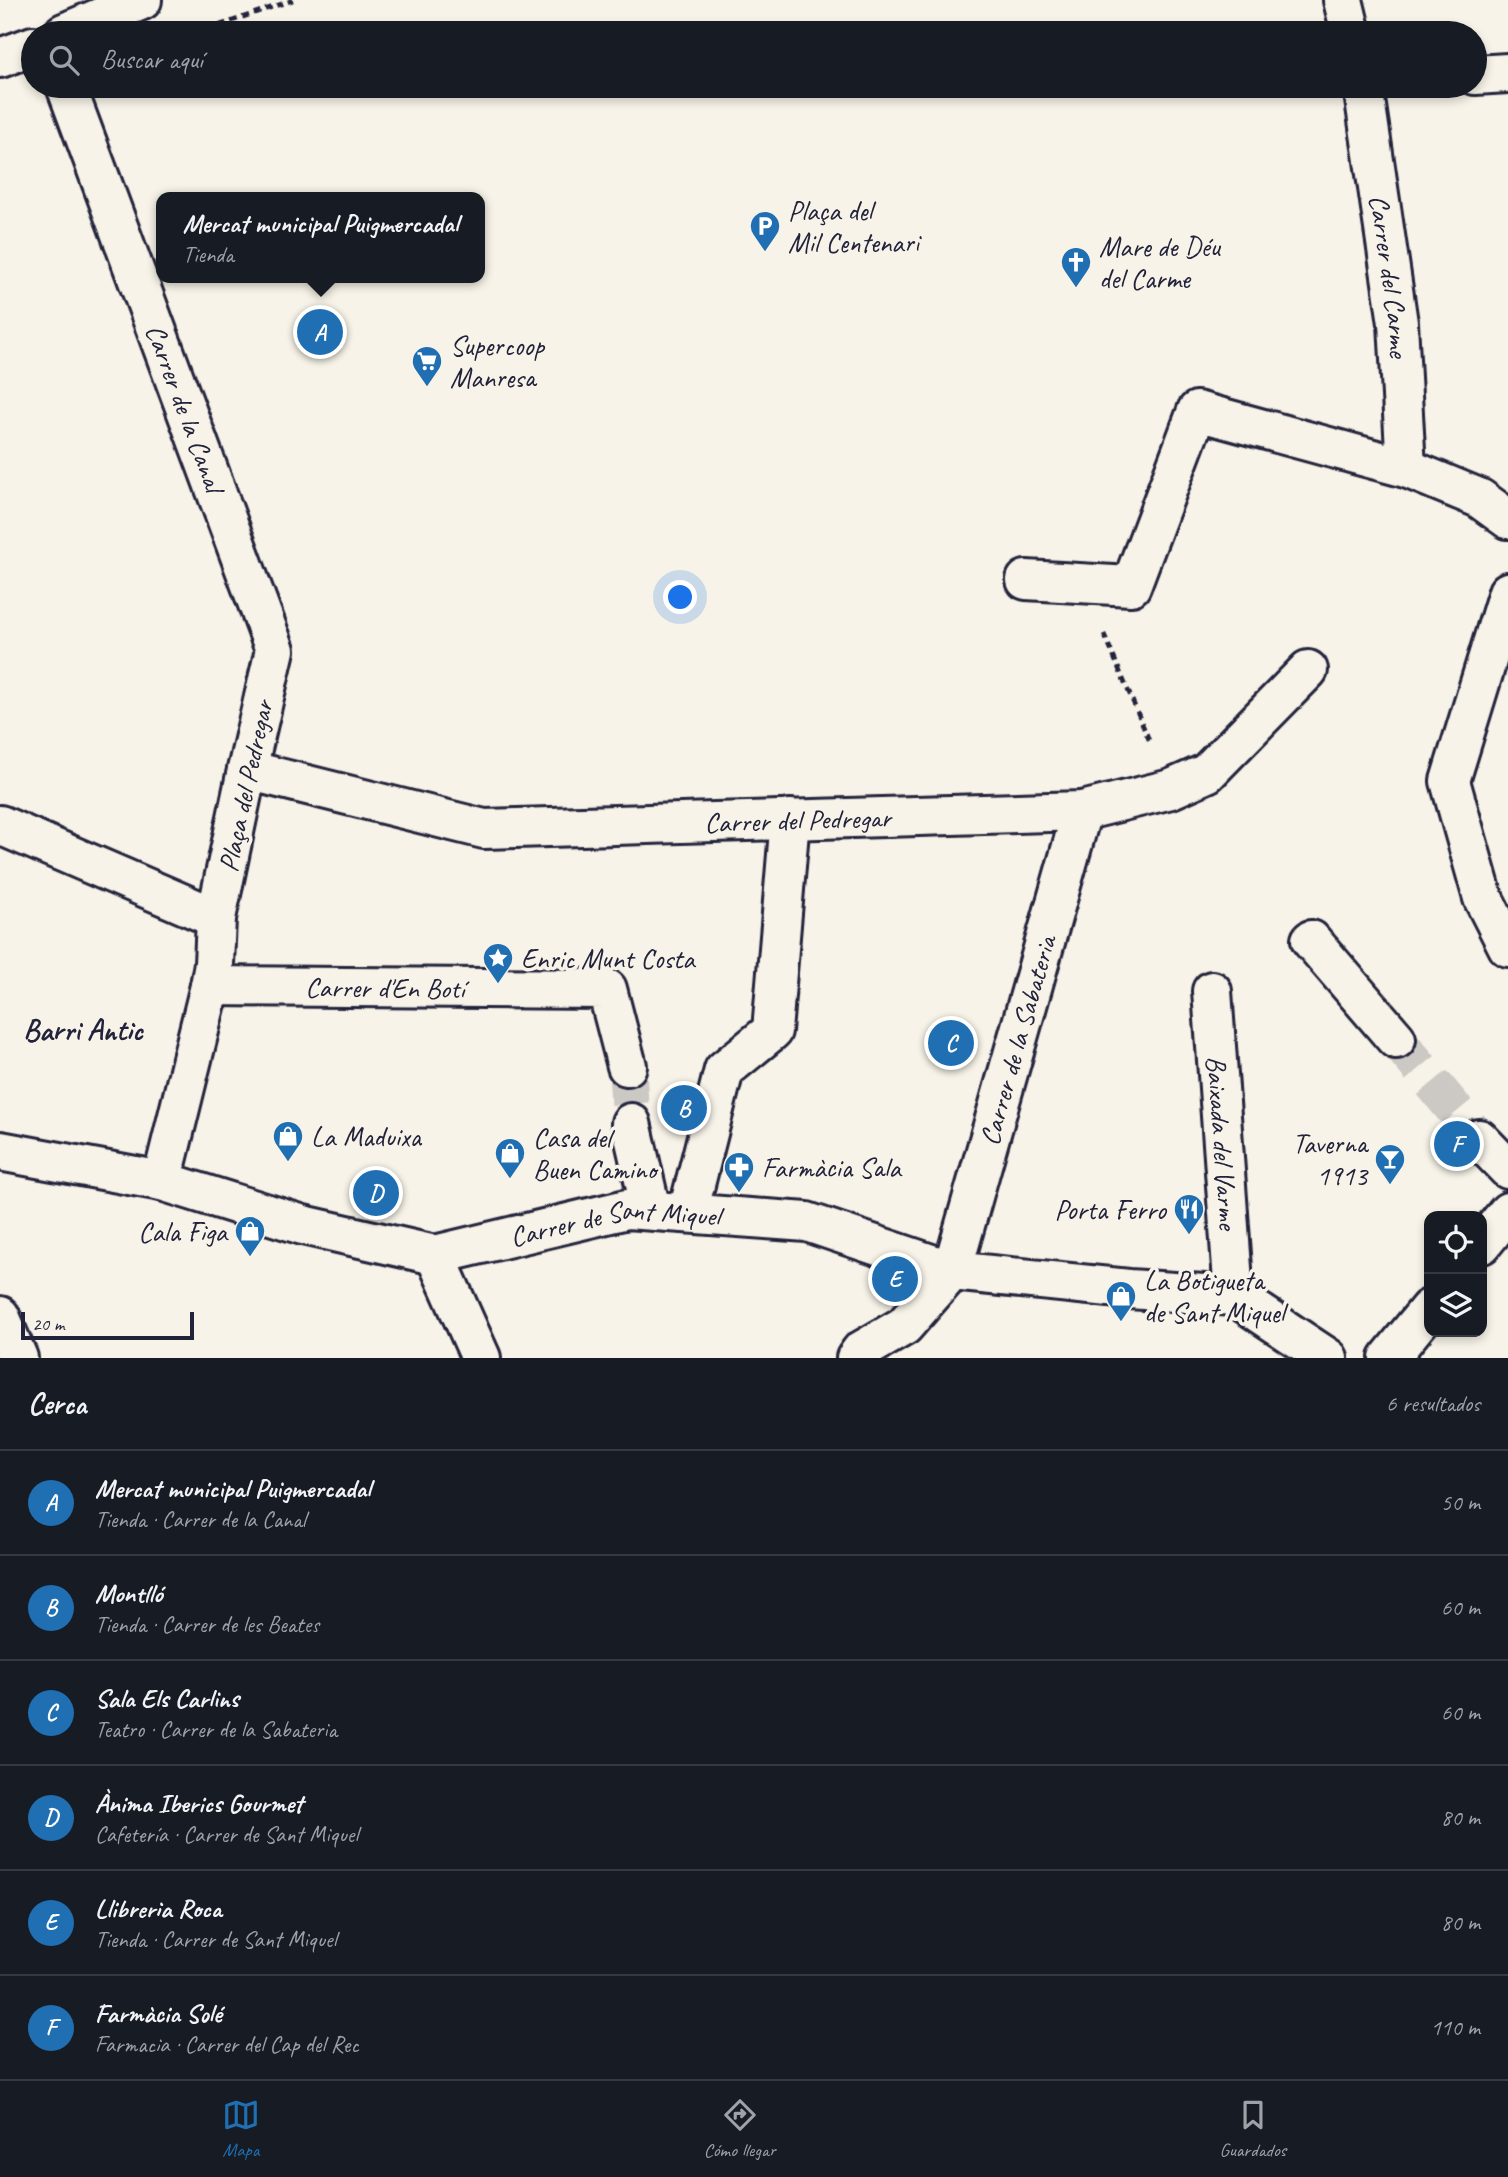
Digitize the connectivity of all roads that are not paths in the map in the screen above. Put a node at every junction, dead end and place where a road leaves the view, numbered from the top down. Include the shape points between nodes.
1 (142, 0) edge
2 (1343, 0) edge
3 (92, 21) edge
4 (1348, 21) edge
5 (21, 50) edge
6 (0, 58) edge
7 (1508, 73) edge
8 (1487, 74) edge
9 (70, 98) edge
10 (1365, 98) edge
11 (1406, 468) junction
12 (1508, 519) edge
13 (1026, 580) dead end
14 (1508, 592) edge
15 (261, 610) joint
16 (1308, 670) dead end
17 (247, 770) junction
18 (1082, 811) junction
19 (790, 819) junction
20 (0, 825) edge
21 (216, 918) junction
22 (1311, 940) dead end
23 (1508, 947) edge
24 (212, 975) junction
25 (1212, 991) dead end
26 (1396, 1039) tunnel mouth
27 (627, 1066) tunnel mouth
28 (631, 1123) tunnel mouth
29 (1479, 1139) tunnel mouth
30 (0, 1151) edge
31 (1508, 1169) edge
32 (162, 1181) junction
33 (669, 1211) junction
34 (1508, 1212) edge
35 (1487, 1238) edge
36 (435, 1255) junction
37 (952, 1271) junction
38 (1234, 1296) junction
39 (1424, 1315) edge
40 (0, 1316) edge
41 (18, 1358) edge
42 (481, 1358) edge
43 (856, 1358) edge
44 (1328, 1358) edge
45 (1389, 1358) edge

1 - 3 street
2 - 4 street
5 - 6 street
7 - 8 street
9 - 15 street, Carrer de la Canal
10 - 11 street, Carrer del Carme via 1398,323
11 - 12 street via 1479,498
11 - 13 street via 1197,411 1130,586
14 - 23 street via 1450,781 1483,898
15 - 17 street, Plaça del Pedregar via 275,650
16 - 18 street, Carrer del Pedregar via 1207,773 1171,789
17 - 19 street, Carrer del Pedregar via 484,829
17 - 21 street, Plaça del Pedregar
18 - 19 street, Carrer del Pedregar
18 - 37 street, Carrer de la Sabateria
19 - 33 street via 772,1031 724,1070
20 - 21 street
21 - 24 street, Plaça del Pedregar
22 - 26 street
24 - 27 street, Carrer d'En Botí via 607,989
24 - 32 street, Plaça del Pedregar
25 - 38 street, Baixada del Varme
28 - 33 street
29 - 31 street
30 - 32 street, Carrer de Sant Miquel
32 - 36 street, Carrer de Sant Miquel via 303,1225
33 - 36 street, Carrer de Sant Miquel via 627,1209
33 - 37 street, Carrer de Sant Miquel via 807,1222
34 - 35 street
36 - 42 street
37 - 38 street, Carrer de Sant Miquel
37 - 43 street via 904,1326
38 - 44 street
39 - 45 street
40 - 41 street

